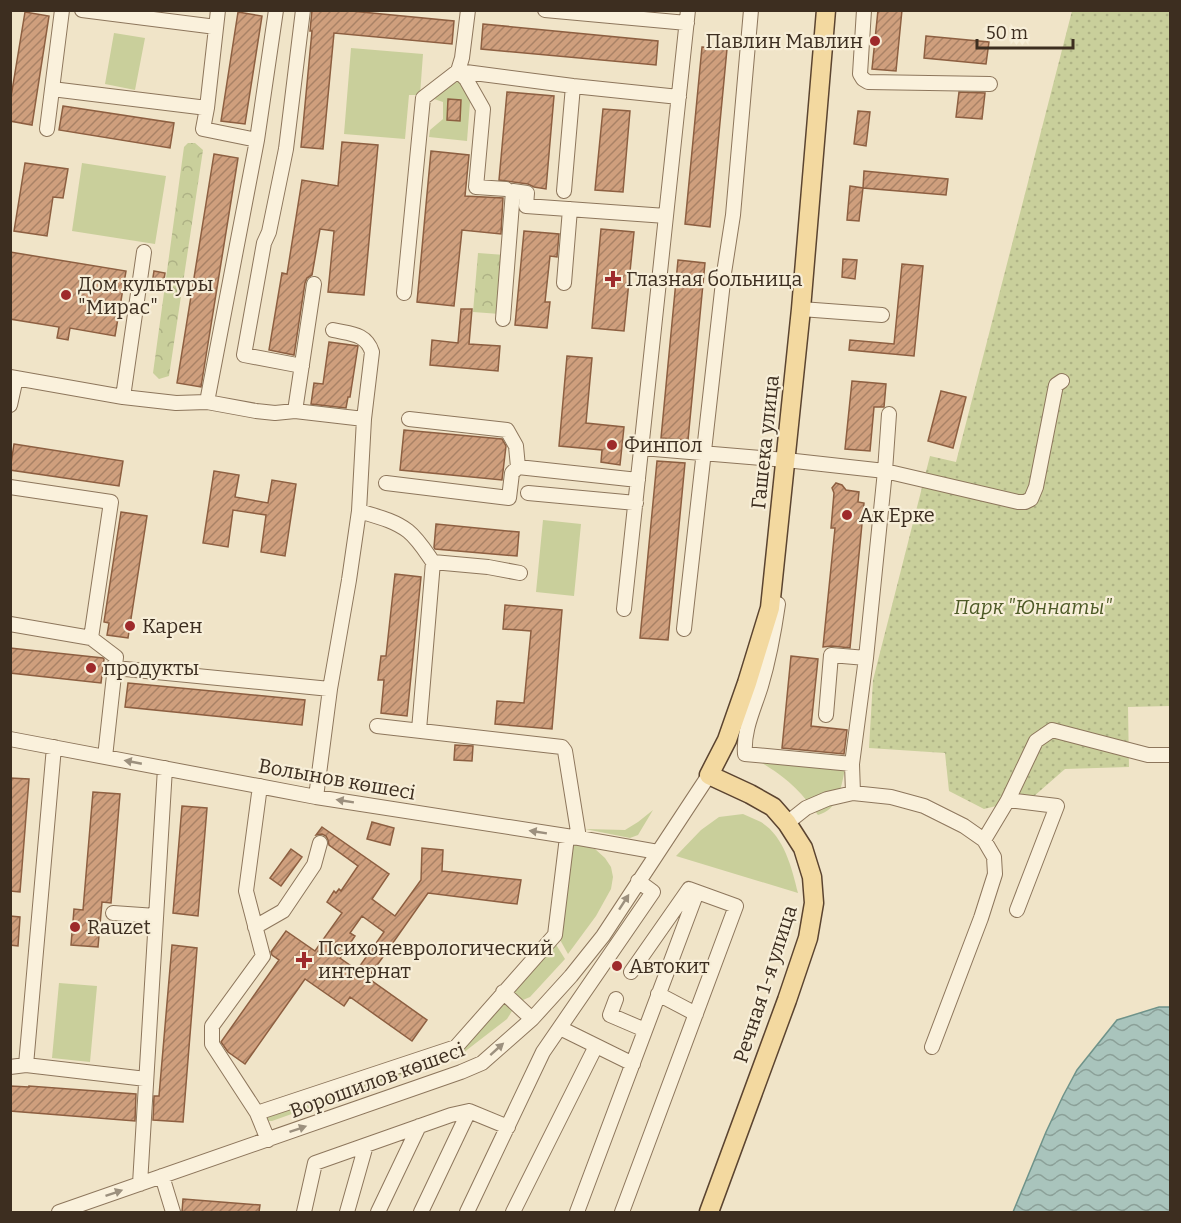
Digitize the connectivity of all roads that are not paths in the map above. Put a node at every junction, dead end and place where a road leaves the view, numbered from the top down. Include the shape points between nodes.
1 (62, 10) edge
2 (82, 10) edge
3 (218, 10) edge
4 (276, 10) edge
5 (303, 10) edge
6 (468, 10) edge
7 (544, 10) edge
8 (751, 10) edge
9 (826, 10) edge
10 (864, 10) edge
11 (688, 17) edge
12 (216, 27) junction
13 (458, 71) junction
14 (990, 84) dead end
15 (573, 86) junction
16 (52, 89) junction
17 (679, 97) junction
18 (207, 108) junction
19 (47, 129) dead end
20 (257, 140) junction
21 (506, 189) dead end
22 (564, 191) dead end
23 (570, 209) junction
24 (666, 216) junction
25 (144, 252) dead end
26 (564, 283) dead end
27 (314, 284) dead end
28 (404, 293) dead end
29 (801, 309) junction
30 (882, 315) dead end
31 (503, 319) dead end
32 (333, 330) dead end
33 (302, 366) junction
34 (13, 377) edge
35 (1062, 381) dead end
36 (123, 397) junction
37 (207, 402) junction
38 (10, 405) edge
39 (295, 411) junction
40 (889, 414) dead end
41 (363, 419) junction
42 (410, 419) dead end
43 (642, 448) junction
44 (704, 454) junction
45 (791, 460) junction
46 (518, 467) junction
47 (885, 471) junction
48 (638, 480) junction
49 (386, 483) dead end
50 (10, 487) edge
51 (528, 493) dead end
52 (636, 502) junction
53 (358, 511) junction
54 (433, 562) junction
55 (520, 573) dead end
56 (624, 609) dead end
57 (10, 624) edge
58 (684, 629) dead end
59 (91, 638) junction
60 (866, 658) junction
61 (114, 668) junction
62 (330, 689) junction
63 (826, 715) dead end
64 (377, 726) dead end
65 (420, 730) junction
66 (10, 738) edge
67 (54, 747) junction
68 (1170, 755) edge
69 (105, 756) junction
70 (852, 764) junction
71 (165, 768) junction
72 (709, 775) junction
73 (260, 786) junction
74 (853, 793) junction
75 (316, 797) junction
76 (1008, 800) junction
77 (787, 823) junction
78 (573, 837) junction
79 (984, 840) junction
80 (320, 843) dead end
81 (658, 852) junction
82 (638, 880) junction
83 (697, 892) junction
84 (1017, 910) dead end
85 (113, 913) dead end
86 (156, 915) junction
87 (255, 927) junction
88 (631, 972) dead end
89 (503, 992) junction
90 (658, 994) junction
91 (616, 999) dead end
92 (696, 1014) junction
93 (532, 1019) junction
94 (560, 1028) junction
95 (645, 1030) junction
96 (596, 1046) junction
97 (932, 1047) dead end
98 (633, 1064) junction
99 (26, 1065) junction
100 (10, 1067) edge
101 (146, 1078) junction
102 (469, 1111) junction
103 (257, 1113) junction
104 (419, 1126) junction
105 (507, 1127) junction
106 (268, 1140) junction
107 (366, 1145) junction
108 (162, 1176) junction
109 (140, 1184) junction
110 (59, 1212) edge
111 (173, 1212) edge
112 (304, 1212) edge
113 (347, 1212) edge
114 (378, 1212) edge
115 (421, 1212) edge
116 (466, 1212) edge
117 (513, 1212) edge
118 (577, 1212) edge
119 (622, 1212) edge
120 (709, 1212) edge

1 - 16 street
2 - 12 street
3 - 12 street
4 - 20 street
5 - 33 street via 286,149 244,355
6 - 13 street
7 - 11 street
8 - 44 street via 733,215
9 - 29 main road, Гашека улица
10 - 14 street via 860,74 868,82
11 - 17 street
12 - 18 street
13 - 15 street
13 - 21 street via 483,109 476,187
13 - 28 street via 423,98
15 - 17 street
15 - 22 street
16 - 18 street
16 - 19 street
17 - 24 street
18 - 20 street via 203,129
20 - 37 street
23 - 24 street
23 - 26 street
23 - 31 street via 526,206 527,193 513,191
24 - 43 street
25 - 36 street
27 - 33 street
29 - 30 street
29 - 45 main road, Гашека улица
32 - 41 street via 363,338 372,352
33 - 39 street
34 - 36 street
34 - 38 street
35 - 47 street via 1056,385 1031,499 1018,502
36 - 37 street
37 - 39 street via 256,411
39 - 41 street
40 - 47 street
41 - 53 street
42 - 46 street via 507,430 516,446
43 - 44 street
43 - 48 street
44 - 45 street
44 - 58 street
45 - 47 street
45 - 70 street via 773,637 751,713 745,754
45 - 72 main road, Гашека улица via 770,608 727,740
46 - 48 street
46 - 49 street via 512,473 508,498
47 - 60 street
48 - 52 street
50 - 59 street via 111,502
51 - 52 street
52 - 56 street
53 - 54 street via 385,518 408,531
53 - 62 street
54 - 55 street
54 - 65 street
57 - 59 street
59 - 61 street via 116,657
60 - 63 street via 831,655
60 - 70 street
61 - 62 street
61 - 69 street
62 - 75 street
64 - 65 street
65 - 78 street via 562,747
66 - 67 street, Волынов көшесі
67 - 69 street, Волынов көшесі
67 - 99 street
68 - 76 street via 1148,755 1052,730 1036,741
71 -> 69 street, Волынов көшесі
70 - 74 street
71 - 73 street, Волынов көшесі
71 - 86 street
72 - 77 main road, Речная 1-я улица via 773,807
72 - 81 street, Гашека улица
73 - 75 street, Волынов көшесі
73 - 87 street via 246,891
74 - 77 street via 806,808
74 - 79 street via 924,806
78 -> 75 street, Волынов көшесі
76 - 79 street
76 - 84 street via 1057,807
77 - 120 main road, Речная 1-я улица via 803,848 812,877 814,903 808,938
78 - 81 street, Волынов көшесі
78 - 89 street via 555,935
79 - 97 street via 994,857 995,874
80 - 87 street via 314,865 283,911
81 - 82 street, Ворошилов көшесі
93 -> 82 street, Ворошилов көшесі via 603,936
82 - 94 street via 653,892
83 - 88 street via 689,889
83 - 90 street
83 - 92 street via 736,906
85 - 86 street
86 - 101 street
87 - 103 street via 263,956 212,1026 212,1044
89 - 93 street
89 - 103 street via 456,1047
90 - 92 street
90 - 95 street
91 - 95 street via 610,1015
92 - 119 street
106 -> 93 street, Ворошилов көшесі via 482,1063
94 - 96 street
94 - 105 street via 543,1052
95 - 98 street
96 - 98 street
96 - 117 street
98 - 118 street
99 - 100 street
99 - 101 street
101 - 109 street
102 - 104 street
102 - 105 street
102 - 115 street
103 - 106 street
104 - 107 street
104 - 114 street
105 - 116 street
106 - 108 street, Ворошилов көшесі
107 - 112 street via 315,1163
107 - 113 street
108 - 109 street, Ворошилов көшесі
108 - 111 street
110 -> 109 street, Ворошилов көшесі

